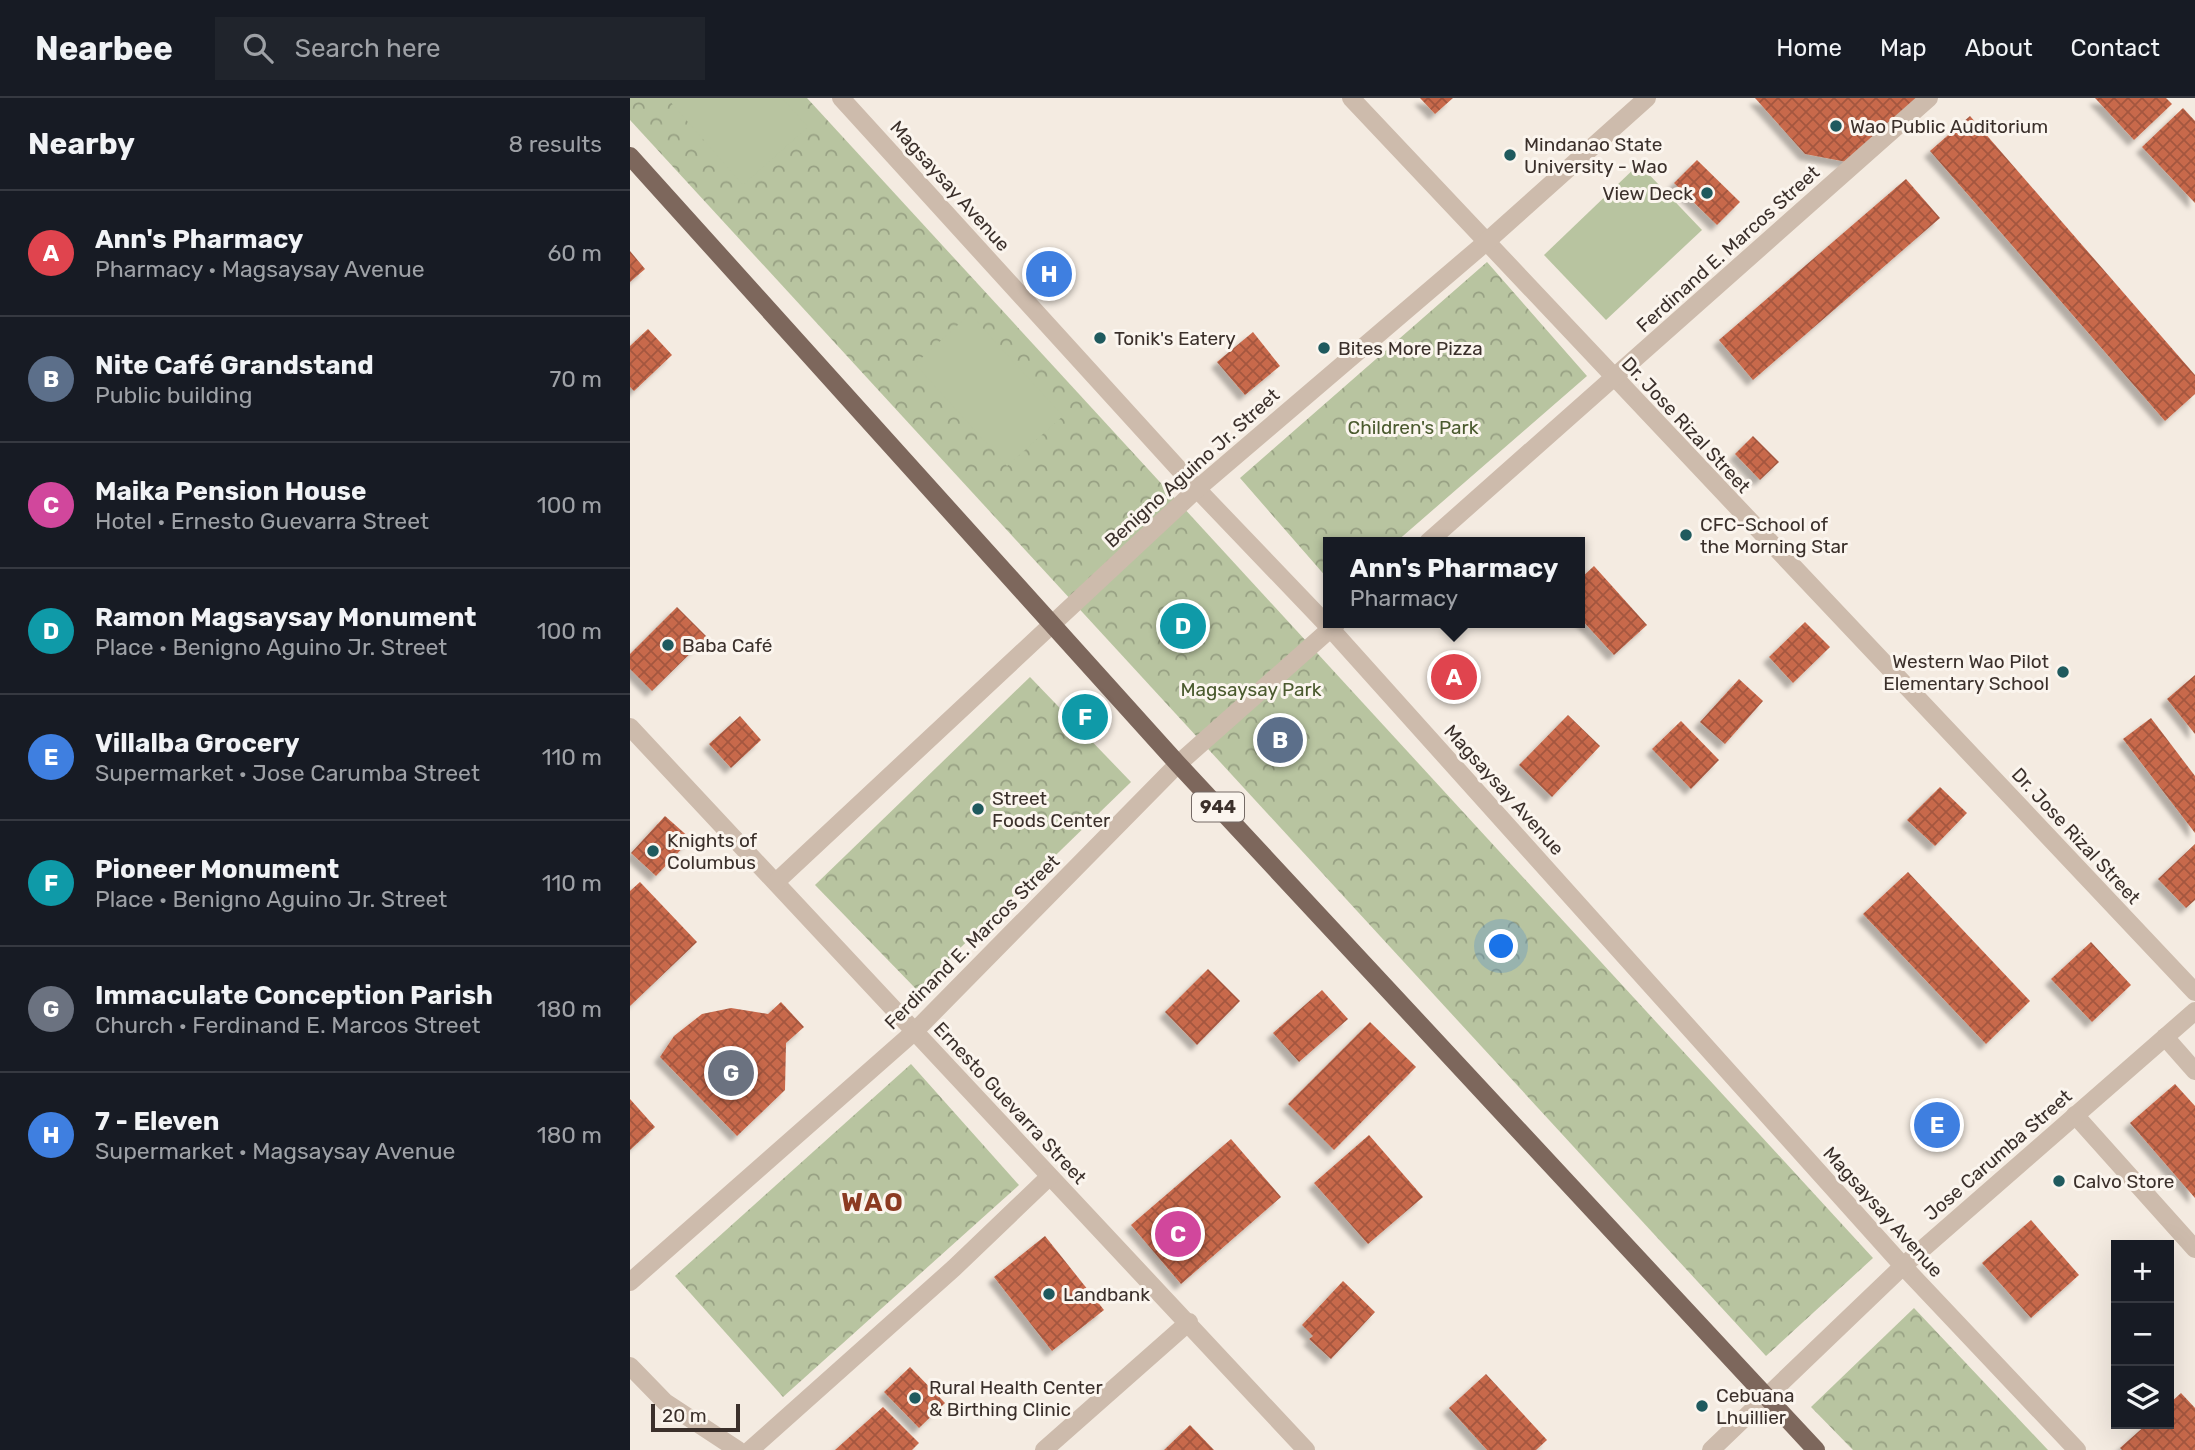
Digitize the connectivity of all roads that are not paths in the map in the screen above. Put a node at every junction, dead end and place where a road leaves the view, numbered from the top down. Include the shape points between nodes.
1 (841, 98) edge
2 (1351, 98) edge
3 (1647, 98) edge
4 (1929, 98) edge
5 (630, 156) edge
6 (1485, 243) junction
7 (1614, 379) junction
8 (1197, 489) junction
9 (1434, 537) edge
10 (1323, 616) edge
11 (1051, 625) junction
12 (1331, 628) edge
13 (1335, 628) edge
14 (630, 727) edge
15 (1178, 764) junction
16 (776, 882) junction
17 (2195, 992) edge
18 (2195, 1011) edge
19 (915, 1031) junction
20 (2165, 1037) junction
21 (2195, 1071) edge
22 (2075, 1115) junction
23 (1049, 1177) junction
24 (2195, 1249) edge
25 (1903, 1266) junction
26 (630, 1282) edge
27 (1189, 1322) junction
28 (630, 1366) edge
29 (1765, 1397) junction
30 (738, 1450) edge
31 (750, 1450) edge
32 (1044, 1450) edge
33 (1306, 1450) edge
34 (1711, 1450) edge
35 (1816, 1450) edge
36 (2077, 1450) edge

1 - 8 street, Magsaysay Avenue
2 - 6 street, Dr. Jose Rizal Street
3 - 6 street, Benigno Aguino Jr. Street
4 - 7 street, Ferdinand E. Marcos Street
5 - 11 main road, 944
6 - 7 street, Dr. Jose Rizal Street
6 - 8 street, Benigno Aguino Jr. Street
7 - 9 street, Ferdinand E. Marcos Street
7 - 17 street, Dr. Jose Rizal Street
8 - 10 street, Magsaysay Avenue
8 - 11 street, Benigno Aguino Jr. Street
11 - 15 main road, 944
11 - 16 street, Benigno Aguino Jr. Street
12 - 15 street, Ferdinand E. Marcos Street
13 - 25 street, Magsaysay Avenue
14 - 16 street, Ernesto Guevarra Street
15 - 19 street, Ferdinand E. Marcos Street
15 - 29 main road, 944
16 - 19 street, Ernesto Guevarra Street
18 - 20 street, Jose Carumba Street
19 - 23 street, Ernesto Guevarra Street
19 - 26 street, Ferdinand E. Marcos Street
20 - 21 street
20 - 22 street, Jose Carumba Street
22 - 24 street
22 - 25 street, Jose Carumba Street
23 - 27 street, Ernesto Guevarra Street
23 - 31 street
25 - 29 street, Jose Carumba Street
25 - 36 street, Magsaysay Avenue
27 - 32 street
27 - 33 street, Ernesto Guevarra Street
28 - 30 street via 665,1402
29 - 34 street, Jose Carumba Street
29 - 35 main road, 944

